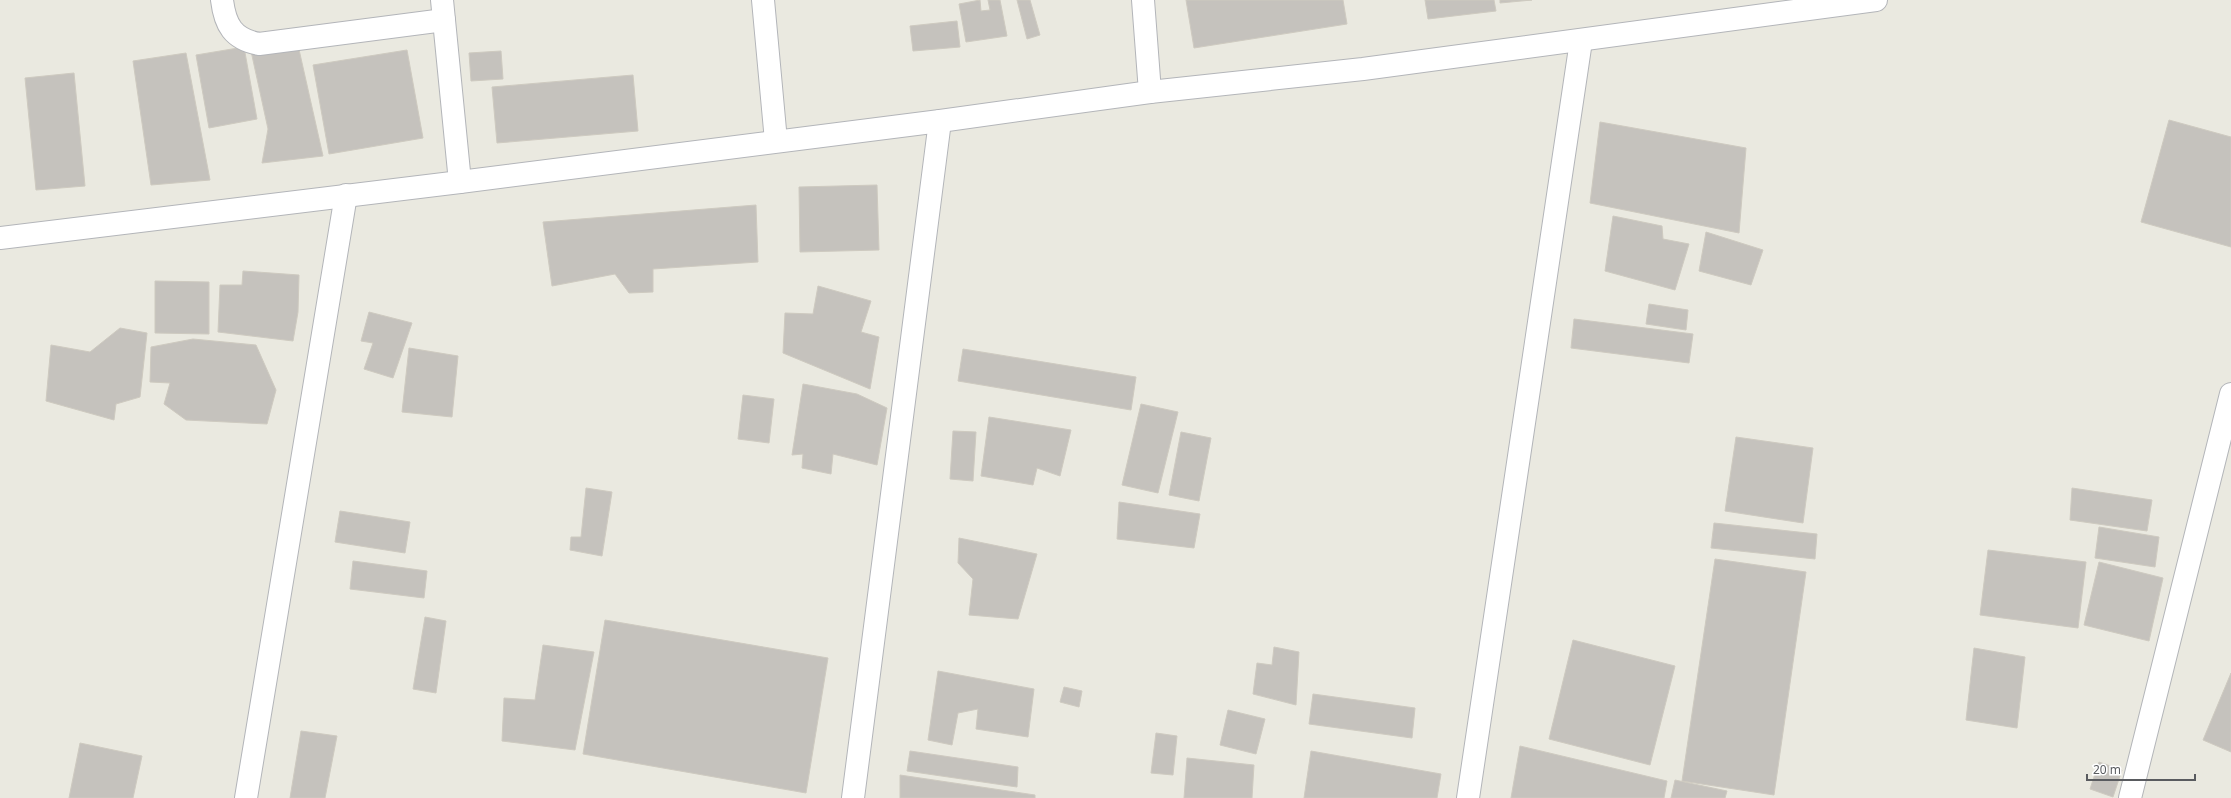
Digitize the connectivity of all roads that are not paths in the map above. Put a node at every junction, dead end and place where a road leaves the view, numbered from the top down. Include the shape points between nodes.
1 (222, 0) edge
2 (763, 0) edge
3 (1143, 0) edge
4 (1876, 0) edge
5 (1801, 4) edge
6 (443, 10) edge
7 (1581, 41) junction
8 (1150, 92) junction
9 (940, 121) junction
10 (776, 141) junction
11 (460, 182) junction
12 (346, 195) junction
13 (0, 238) edge
14 (2231, 394) edge
15 (246, 798) edge
16 (853, 798) edge
17 (1468, 798) edge
18 (2130, 798) edge

1 - 6 street via 229,25 238,36 259,44
2 - 10 street
3 - 8 street
4 - 5 street
5 - 7 street
6 - 11 street
7 - 8 street via 1363,69
7 - 17 street
8 - 9 street
9 - 10 street
9 - 16 street
10 - 11 street
11 - 12 street
12 - 13 street
12 - 15 street
14 - 18 street

